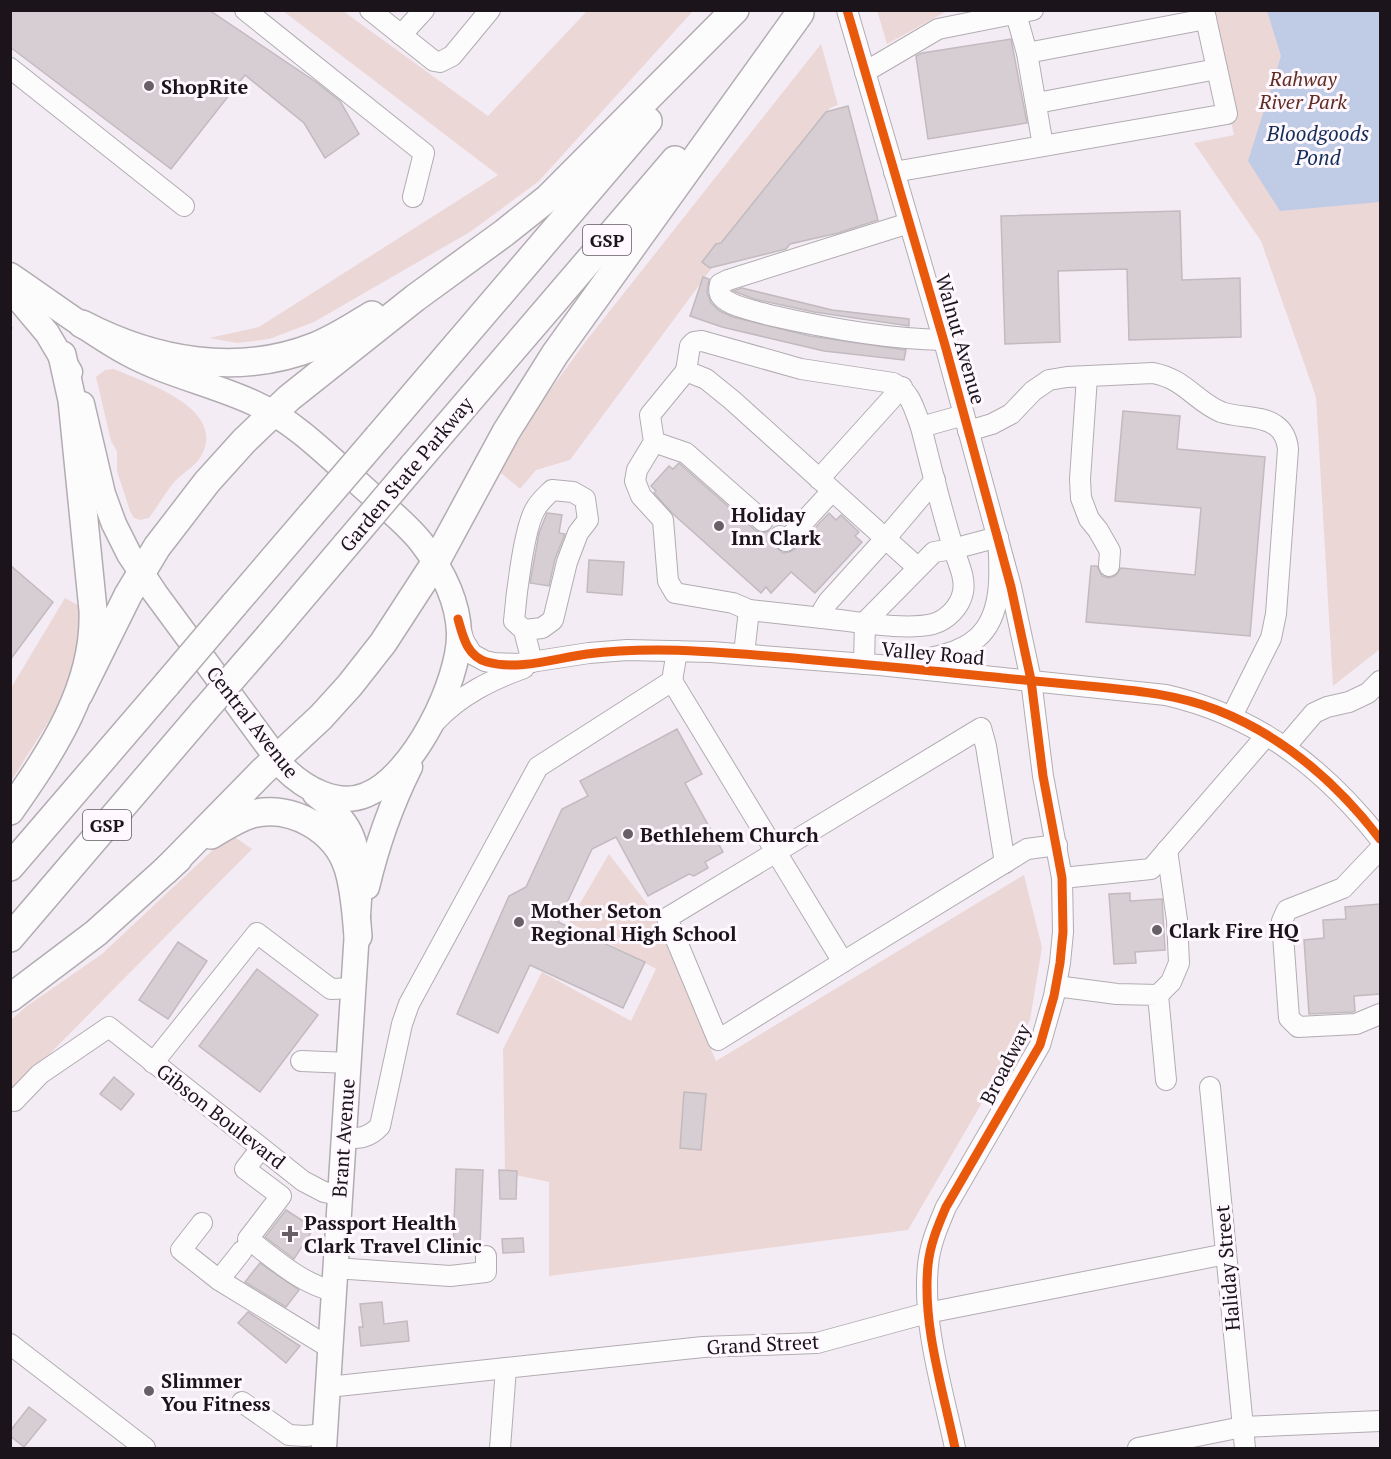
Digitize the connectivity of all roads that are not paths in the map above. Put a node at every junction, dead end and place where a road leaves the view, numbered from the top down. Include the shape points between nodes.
1 (245, 10) edge
2 (370, 10) edge
3 (424, 10) edge
4 (490, 10) edge
5 (735, 10) edge
6 (742, 10) edge
7 (847, 10) edge
8 (801, 12) edge
9 (1024, 12) edge
10 (1205, 15) edge
11 (401, 35) junction
12 (1027, 52) junction
13 (10, 68) edge
14 (1217, 69) junction
15 (865, 72) junction
16 (1037, 103) junction
17 (1043, 146) junction
18 (894, 172) junction
19 (413, 197) dead end
20 (184, 206) dead end
21 (909, 223) junction
22 (10, 275) edge
23 (10, 289) edge
24 (415, 298) junction
25 (82, 324) junction
26 (944, 340) junction
27 (62, 355) junction
28 (686, 371) junction
29 (1087, 377) junction
30 (902, 387) junction
31 (273, 413) junction
32 (966, 423) junction
33 (921, 427) junction
34 (654, 442) junction
35 (935, 480) junction
36 (825, 485) junction
37 (763, 521) dead end
38 (780, 536) dead end
39 (998, 537) junction
40 (885, 539) junction
41 (953, 549) junction
42 (435, 563) junction
43 (1109, 566) dead end
44 (917, 567) junction
45 (141, 572) junction
46 (749, 610) junction
47 (822, 618) junction
48 (458, 619) junction
49 (865, 622) junction
50 (526, 627) junction
51 (677, 651) junction
52 (744, 654) junction
53 (541, 661) junction
54 (871, 665) junction
55 (1031, 680) junction
56 (672, 681) junction
57 (1380, 681) edge
58 (79, 694) junction
59 (1232, 716) junction
60 (427, 733) junction
61 (1266, 736) junction
62 (1285, 747) junction
63 (277, 758) junction
64 (303, 785) junction
65 (10, 811) edge
66 (1380, 839) edge
67 (1057, 845) junction
68 (1380, 849) edge
69 (1167, 850) junction
70 (776, 852) junction
71 (1005, 863) junction
72 (10, 867) edge
73 (165, 871) junction
74 (1062, 878) junction
75 (358, 936) junction
76 (10, 938) edge
77 (843, 962) junction
78 (1056, 986) junction
79 (354, 988) junction
80 (1158, 995) junction
81 (10, 998) edge
82 (1380, 1014) edge
83 (302, 1061) dead end
84 (153, 1063) junction
85 (349, 1063) junction
86 (1166, 1080) dead end
87 (1210, 1087) dead end
88 (14, 1101) dead end
89 (343, 1138) junction
90 (261, 1148) junction
91 (339, 1195) junction
92 (202, 1223) dead end
93 (245, 1245) junction
94 (1226, 1254) junction
95 (486, 1256) dead end
96 (219, 1280) junction
97 (334, 1280) junction
98 (927, 1314) junction
99 (10, 1344) edge
100 (330, 1348) junction
101 (506, 1368) junction
102 (328, 1387) junction
103 (242, 1402) dead end
104 (1380, 1421) edge
105 (1242, 1427) junction
106 (325, 1441) edge
107 (145, 1449) edge
108 (500, 1449) edge
109 (955, 1449) edge
110 (1138, 1449) edge
111 (1245, 1449) edge

1 - 19 street via 424,153
2 - 11 street
3 - 11 street
4 - 11 street via 452,56 440,62
5 - 24 highway via 548,198
6 - 72 highway, GSP, bridge
7 - 15 street, Walnut Avenue
8 - 42 highway via 555,354 506,432
8 - 76 highway, Garden State Parkway / GSP, bridge
9 - 12 street
9 - 15 street via 938,29
10 - 12 street
10 - 14 street
12 - 16 street
13 - 20 street
14 - 16 street
14 - 17 street via 1227,114
15 - 18 street, Walnut Avenue
16 - 17 street
17 - 18 street
18 - 21 street, Walnut Avenue
21 - 26 street, Walnut Avenue
21 - 26 street via 720,284 719,292 743,308 822,327
22 - 25 main road, Central Avenue
23 - 27 main road, Central Avenue
24 - 25 highway via 374,314 319,345 254,362 214,363 171,357 125,344
24 - 31 highway
25 - 31 main road, Central Avenue via 153,366
26 - 32 street, Walnut Avenue
27 - 45 main road, Central Avenue via 82,406 108,508
27 - 58 highway via 72,400 93,610 91,654
28 - 30 street via 690,346 702,341 801,369
28 - 34 street via 650,415
28 - 36 street via 706,379
29 - 32 street via 1049,380 1011,414 992,424
29 - 43 street via 1081,498 1089,519 1110,551
29 - 59 street via 1153,373 1167,376 1218,411 1265,420 1287,439 1278,591 1271,638
30 - 33 street
30 - 36 street
31 - 42 main road, Central Avenue via 405,525
31 - 45 highway via 207,482
32 - 33 street
32 - 39 street, Walnut Avenue
33 - 35 street
34 - 37 street via 686,453
34 - 46 street via 637,470 635,481 641,496 663,520 668,581 675,593 733,603
35 - 40 street
35 - 41 street
36 - 38 street via 786,541
36 - 40 street
39 - 41 street
39 - 54 street via 997,596 988,624 978,638 946,653 897,664
39 - 55 street, Walnut Avenue
40 - 44 street
40 - 47 street via 828,602
41 - 44 street via 934,552
41 - 49 street via 963,592 948,617 916,626
42 - 48 main road, Central Avenue via 452,596
42 - 63 highway via 383,643 350,685
44 - 49 street
45 - 58 highway
45 - 63 main road, Central Avenue
46 - 47 street
46 - 52 street
47 - 49 street
48 - 53 street, Valley Road via 468,648 478,658 494,663
48 - 60 main road, Central Avenue via 456,667
49 - 54 street
50 - 50 street via 553,620 567,562 578,533 588,520 585,499 573,492 552,490 535,509 527,532
50 - 53 street
51 - 52 street, Valley Road
51 - 53 street, Valley Road via 609,652
51 - 56 street
52 - 54 street, Valley Road
53 - 60 street, Valley Road via 468,694 443,713
54 - 55 street, Valley Road
55 - 59 street, Valley Road via 1166,695
55 - 67 street, Broadway via 1043,776
56 - 70 street
56 - 89 street via 538,767 410,1004 380,1126 366,1137
57 - 62 street via 1368,693 1314,713
58 - 65 highway
59 - 61 street, Valley Road
60 - 64 main road, Central Avenue via 389,780 366,795 334,796
60 - 75 main road, Brant Avenue via 396,796 377,848
61 - 62 street, Valley Road
61 - 69 street
62 - 66 street, Valley Road via 1314,767 1342,794
63 - 64 main road, Central Avenue
63 - 73 highway
64 - 75 main road, Brant Avenue via 338,813 353,838 360,870
67 - 71 street via 1027,849
67 - 74 street, Broadway
68 - 82 street via 1343,888 1287,910 1282,921 1289,1018 1298,1027 1356,1024
69 - 74 street via 1151,869
69 - 80 street via 1179,963 1171,982
70 - 71 street via 981,728
70 - 77 street
70 - 77 street via 667,918 718,1040
71 - 77 street
73 - 75 highway via 201,842 245,817 274,813 301,819 331,840 345,860
73 - 81 highway via 96,933
74 - 78 street, Broadway via 1063,932
75 - 79 main road, Brant Avenue
78 - 80 street
78 - 98 street, Broadway via 1040,1044 934,1234 928,1264
79 - 84 street via 331,989 257,933
79 - 85 main road, Brant Avenue
80 - 86 street
83 - 85 street
84 - 88 street, Gibson Boulevard via 109,1027 40,1074
84 - 90 street, Gibson Boulevard
85 - 89 main road, Brant Avenue
87 - 94 street, Haliday Street
89 - 91 main road, Brant Avenue
90 - 91 street, Gibson Boulevard via 309,1185
90 - 93 street via 245,1169 281,1196
91 - 97 main road, Brant Avenue
92 - 96 street via 181,1250
93 - 96 street
93 - 97 street via 319,1288
94 - 98 street, Grand Street
94 - 105 street, Haliday Street
95 - 97 street via 486,1272
96 - 100 street
97 - 100 main road, Brant Avenue
98 - 101 street, Grand Street via 818,1343 703,1347
98 - 109 street, Broadway
99 - 107 street
100 - 102 main road, Brant Avenue
101 - 102 street, Grand Street
101 - 108 street
102 - 106 main road, Brant Avenue
103 - 106 street via 289,1435
104 - 105 street
105 - 110 street
105 - 111 street, Haliday Street

